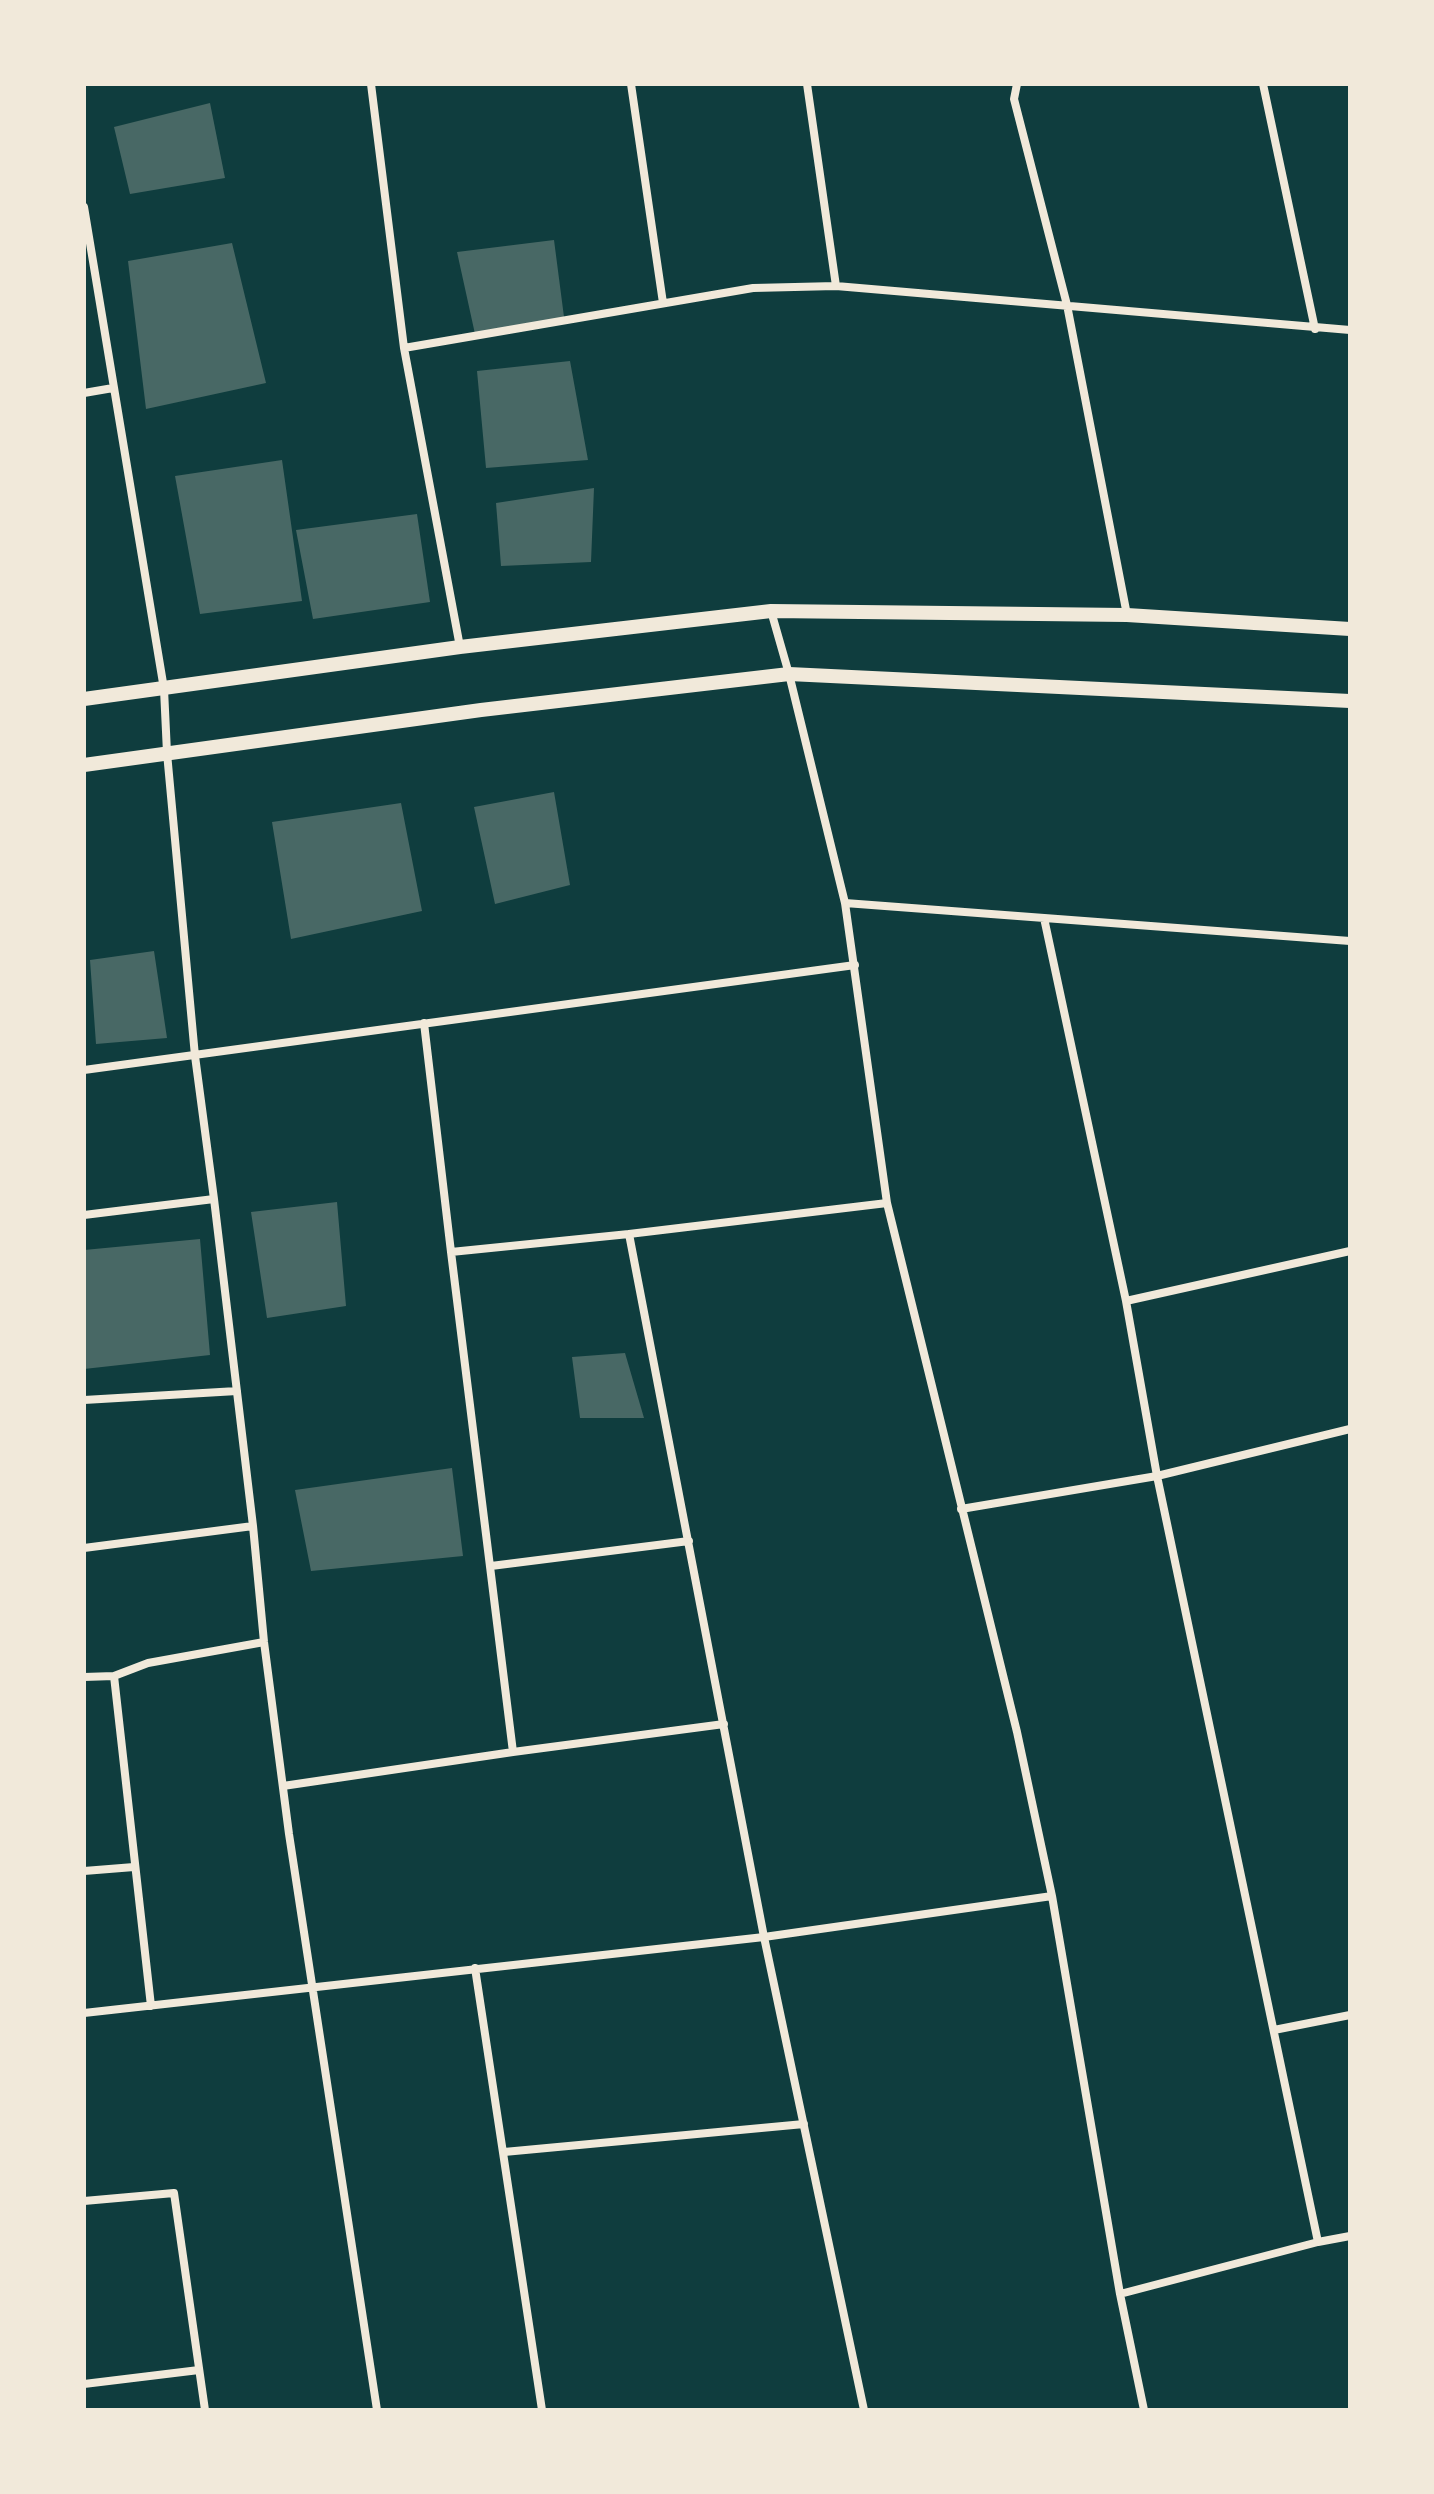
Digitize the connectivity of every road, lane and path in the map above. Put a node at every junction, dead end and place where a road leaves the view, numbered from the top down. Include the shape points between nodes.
1 (371, 84) edge
2 (631, 84) edge
3 (807, 84) edge
4 (1017, 84) edge
5 (1263, 84) edge
6 (84, 207) edge
7 (836, 286) junction
8 (663, 303) junction
9 (1067, 305) junction
10 (1315, 329) junction
11 (1350, 330) edge
12 (404, 348) junction
13 (113, 388) junction
14 (84, 393) edge
15 (771, 611) junction
16 (1127, 615) junction
17 (1350, 629) edge
18 (460, 647) junction
19 (789, 674) junction
20 (164, 689) junction
21 (84, 699) edge
22 (1350, 701) edge
23 (167, 753) junction
24 (84, 765) edge
25 (845, 903) junction
26 (1044, 918) junction
27 (1350, 941) edge
28 (855, 965) junction
29 (424, 1023) junction
30 (195, 1056) junction
31 (84, 1070) edge
32 (214, 1199) junction
33 (887, 1203) junction
34 (84, 1215) edge
35 (629, 1234) junction
36 (1350, 1251) edge
37 (451, 1252) junction
38 (1126, 1301) junction
39 (237, 1391) junction
40 (84, 1400) edge
41 (1350, 1429) edge
42 (1157, 1476) junction
43 (961, 1509) junction
44 (253, 1526) junction
45 (689, 1541) junction
46 (84, 1548) edge
47 (491, 1566) junction
48 (264, 1642) junction
49 (114, 1676) junction
50 (84, 1677) edge
51 (724, 1724) junction
52 (513, 1752) junction
53 (283, 1786) junction
54 (134, 1867) junction
55 (84, 1871) edge
56 (1052, 1896) junction
57 (764, 1937) junction
58 (475, 1968) junction
59 (313, 1988) junction
60 (151, 2006) junction
61 (84, 2013) edge
62 (1350, 2015) edge
63 (1274, 2030) junction
64 (804, 2124) junction
65 (504, 2152) junction
66 (84, 2201) edge
67 (1350, 2236) edge
68 (1318, 2242) junction
69 (1120, 2294) junction
70 (199, 2370) junction
71 (84, 2384) edge
72 (205, 2410) edge
73 (377, 2410) edge
74 (542, 2410) edge
75 (864, 2410) edge
76 (1144, 2410) edge

1 - 12 street
2 - 8 street
3 - 7 street
4 - 9 street via 1014,99
5 - 10 street
6 - 13 street
7 - 8 street via 753,288
7 - 9 street
8 - 12 street
9 - 10 street
9 - 16 street
10 - 11 street
12 - 18 street
13 - 14 street
13 - 20 street
15 - 16 street
15 - 18 street
15 - 19 street
16 - 17 street
18 - 20 street
19 - 22 street
19 - 23 street
19 - 25 street
20 - 21 street
20 - 23 street
23 - 24 street
23 - 30 street
25 - 26 street
25 - 28 street
26 - 27 street
26 - 38 street
28 - 29 street
28 - 33 street
29 - 30 street
29 - 37 street
30 - 31 street
30 - 32 street
32 - 34 street
32 - 39 street
33 - 35 street
33 - 43 street
35 - 37 street
35 - 45 street
36 - 38 street
37 - 47 street
38 - 42 street
39 - 40 street
39 - 44 street
41 - 42 street
42 - 43 street
42 - 63 street
43 - 56 street
44 - 46 street
44 - 48 street
45 - 47 street
45 - 51 street
47 - 52 street
48 - 49 street via 148,1663
48 - 53 street
49 - 50 street
49 - 54 street
51 - 52 street
51 - 57 street
52 - 53 street
53 - 59 street
54 - 55 street
54 - 60 street
56 - 57 street
56 - 69 street
57 - 58 street
57 - 64 street
58 - 59 street
58 - 65 street
59 - 60 street
59 - 73 street
60 - 61 street
62 - 63 street
63 - 68 street
64 - 65 street
64 - 75 street
65 - 74 street
66 - 70 street via 174,2193
67 - 68 street
68 - 69 street
69 - 76 street
70 - 71 street
70 - 72 street

